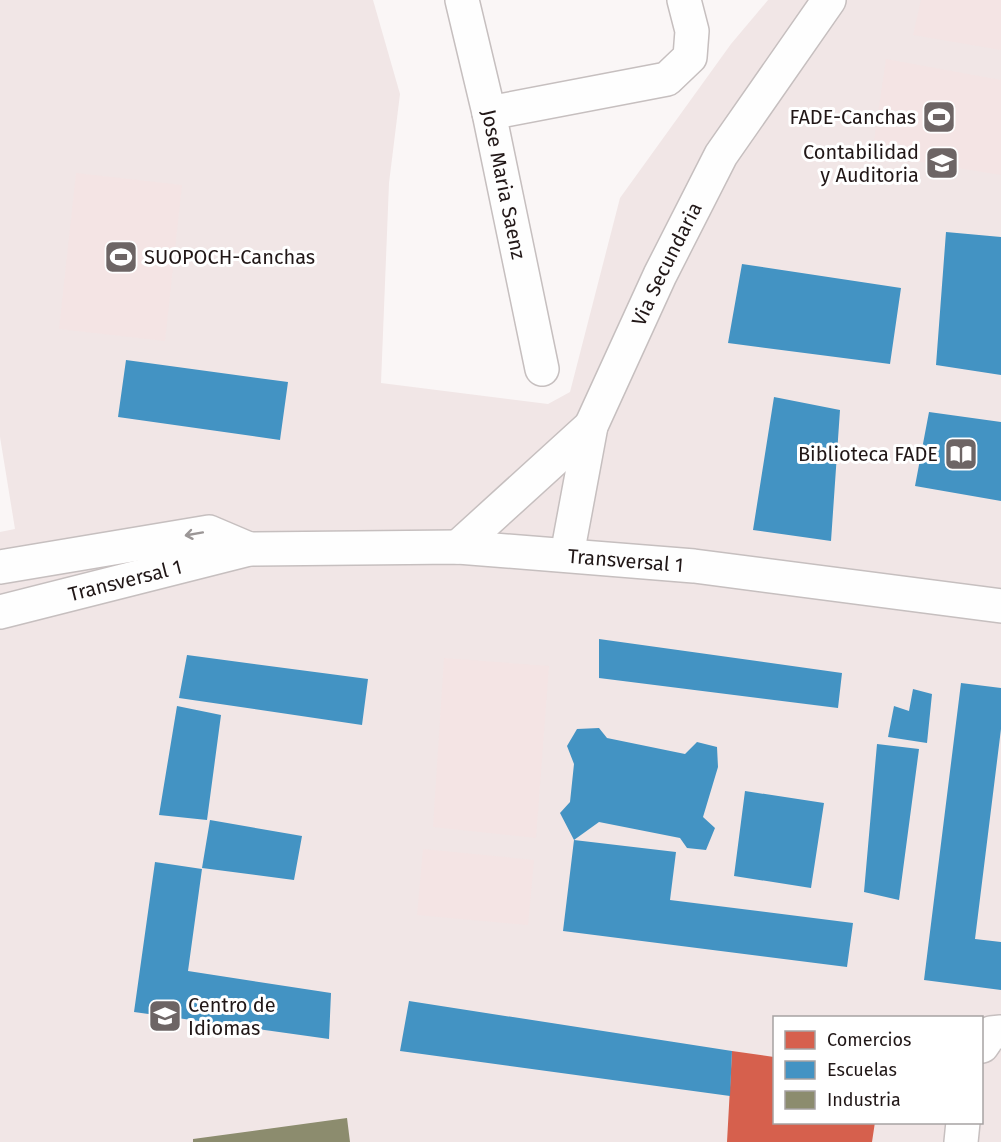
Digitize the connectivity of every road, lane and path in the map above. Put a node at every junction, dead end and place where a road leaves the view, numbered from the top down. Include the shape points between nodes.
1 (462, 0) edge
2 (684, 0) edge
3 (829, 0) edge
4 (489, 113) junction
5 (542, 369) dead end
6 (591, 426) junction
7 (458, 547) junction
8 (249, 549) junction
9 (567, 555) junction
10 (0, 567) edge
11 (1001, 606) edge
12 (0, 612) edge
13 (1001, 1032) edge
14 (983, 1043) edge
15 (963, 1124) edge
16 (960, 1142) edge

1 - 4 street, Jose Maria Saenz
2 - 4 street via 692,32 690,57 667,79
3 - 6 street, Via Secundaria via 722,155 660,275
4 - 5 street, Jose Maria Saenz
6 - 7 street
6 - 9 street, Via Secundaria
7 - 8 street, Transversal 1
7 - 9 street, Transversal 1
8 -> 10 street, Transversal 1 via 208,532
8 - 12 street, Transversal 1
9 - 11 street, Transversal 1 via 694,566
13 - 14 street via 991,1033
15 - 16 street

